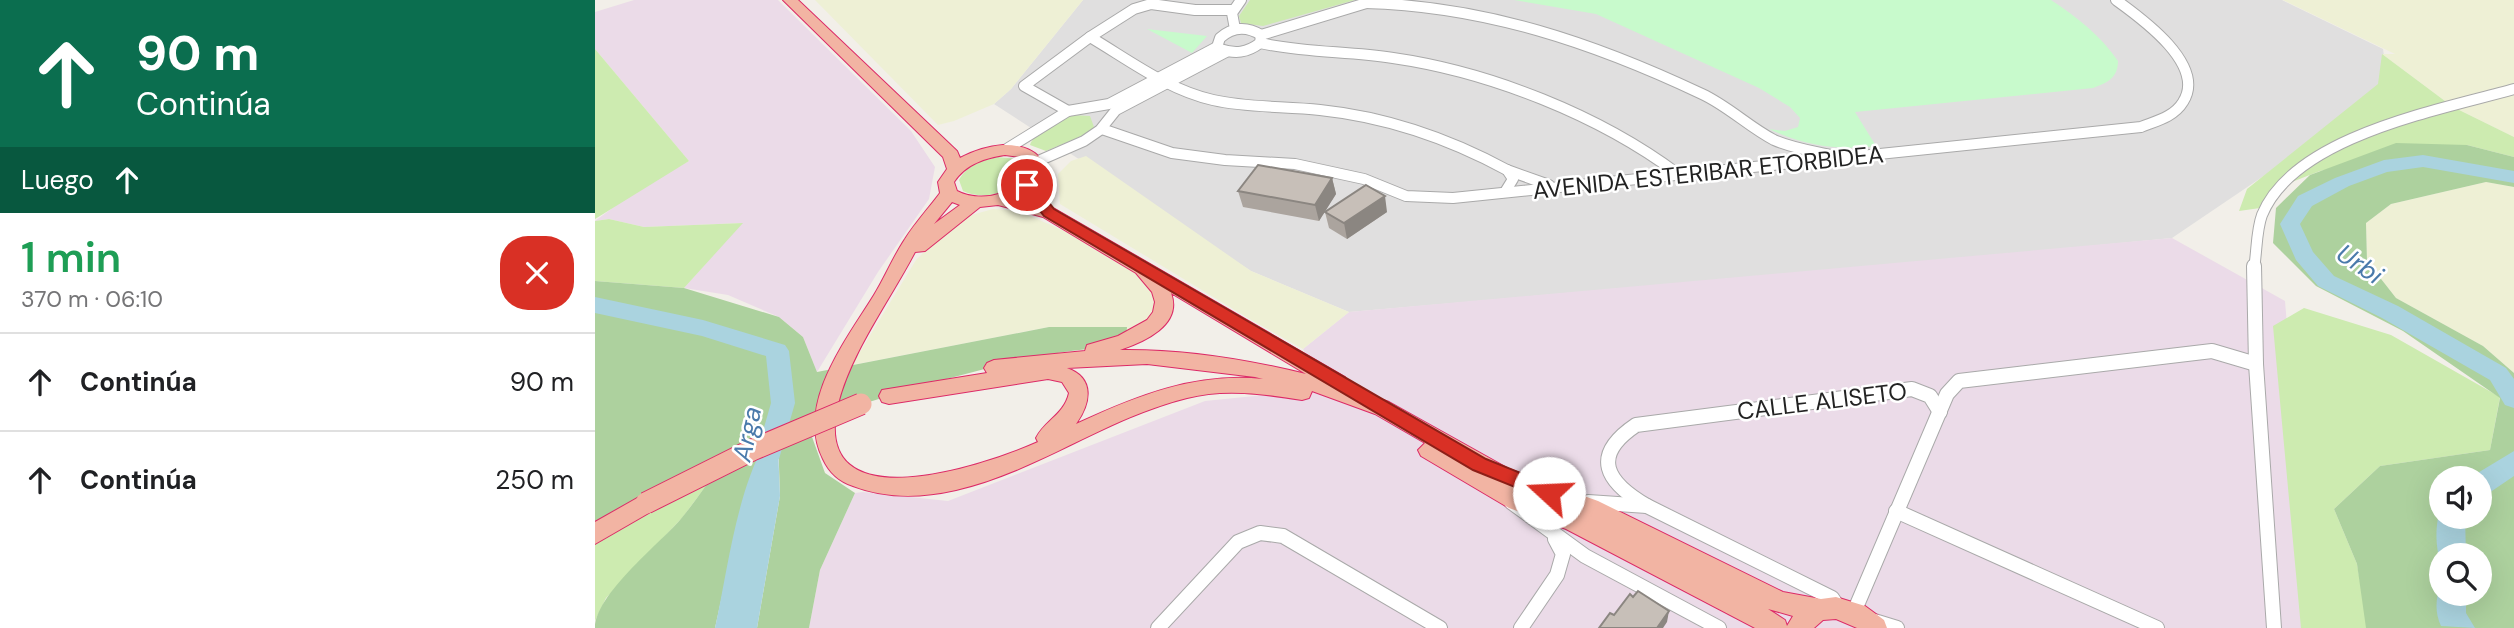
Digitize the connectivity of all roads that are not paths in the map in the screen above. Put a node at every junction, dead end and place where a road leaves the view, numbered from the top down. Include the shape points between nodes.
1 (790, 0) edge
2 (1241, 0) edge
3 (1377, 0) edge
4 (2116, 0) edge
5 (1423, 2) edge
6 (1365, 3) junction
7 (1232, 10) junction
8 (1235, 29) junction
9 (1090, 37) junction
10 (1261, 39) junction
11 (1221, 49) junction
12 (1165, 79) junction
13 (1024, 86) joint
14 (2514, 89) edge
15 (1090, 108) junction
16 (1068, 111) junction
17 (1104, 125) junction
18 (930, 133) junction
19 (1766, 135) junction
20 (1005, 150) junction
21 (1647, 153) junction
22 (980, 155) junction
23 (1842, 158) junction
24 (1036, 162) junction
25 (1769, 166) junction
26 (955, 169) junction
27 (1507, 170) junction
28 (1717, 171) junction
29 (1678, 174) junction
30 (1650, 178) junction
31 (1027, 185) junction
32 (1556, 187) junction
33 (1505, 192) junction
34 (949, 194) junction
35 (999, 200) junction
36 (975, 203) junction
37 (1049, 213) junction
38 (1119, 254) junction
39 (899, 268) junction
40 (2256, 364) junction
41 (994, 368) junction
42 (889, 396) junction
43 (1378, 412) junction
44 (1940, 412) junction
45 (829, 447) junction
46 (1495, 488) junction
47 (1573, 501) junction
48 (1647, 506) junction
49 (1896, 512) junction
50 (595, 534) edge
51 (1553, 536) junction
52 (1851, 615) edge
53 (1158, 628) edge
54 (1440, 628) edge
55 (1521, 628) edge
56 (1719, 628) edge
57 (1776, 628) edge
58 (1799, 628) edge
59 (1897, 628) edge
60 (2157, 628) edge
61 (2274, 628) edge

1 - 18 highway
2 - 7 street
3 - 6 street
4 - 23 street, AVENIDA ESTERIBAR ETORBIDEA via 2152,27 2183,62 2188,86 2183,103 2167,117 2141,127
5 - 6 street
5 - 19 street via 1523,22 1596,45 1738,113
6 - 10 street
7 - 8 street
7 - 9 street via 1151,4 1115,19
8 - 10 street via 1248,29
8 - 11 street via 1217,39
9 - 12 street
9 - 13 street
10 - 11 street via 1242,52
10 - 21 street via 1293,50 1405,59 1475,74 1548,101
11 - 12 street
12 - 15 street
12 - 17 street via 1117,110
12 - 27 street via 1212,99 1334,111 1429,132
13 - 16 street
14 - 40 street via 2341,144 2314,158 2279,187 2262,216 2254,269
15 - 16 street
15 - 17 street, AVENIDA ESTERIBAR ETORBIDEA via 1103,113
16 - 20 street
17 - 24 street
17 - 33 street, AVENIDA ESTERIBAR ETORBIDEA via 1128,140 1172,153 1319,168 1406,196 1453,198
18 - 22 highway
18 - 26 highway via 951,155
19 - 23 street
19 - 25 street via 1777,155
20 - 22 highway
20 - 24 highway via 1025,153
21 - 28 street
21 - 29 street
21 - 30 street via 1657,166
22 - 26 highway
23 - 25 street, AVENIDA ESTERIBAR ETORBIDEA
24 - 31 highway
25 - 28 street, AVENIDA ESTERIBAR ETORBIDEA
26 - 34 highway via 946,182
27 - 32 street
27 - 33 street via 1513,179
28 - 29 street, AVENIDA ESTERIBAR ETORBIDEA
29 - 30 street, AVENIDA ESTERIBAR ETORBIDEA
30 - 32 street, AVENIDA ESTERIBAR ETORBIDEA
31 - 35 highway
31 - 37 highway
32 - 33 street, AVENIDA ESTERIBAR ETORBIDEA
34 - 36 highway
34 - 39 highway via 910,245
35 - 36 highway
35 - 37 highway
36 - 39 highway via 942,226
37 - 38 highway
38 - 41 highway via 1158,284 1164,300 1162,315 1152,328 1116,345 1043,355
38 - 43 highway
39 - 45 highway via 834,387 825,422
40 - 44 street, CALLE ALISETO via 2212,351 1965,380 1953,385
40 - 61 street
41 - 42 highway
41 - 43 highway via 1092,358 1204,361 1326,388
42 - 45 highway via 1056,372 1073,380 1080,394 1068,420 1052,435 986,466 952,476 925,481 875,478
42 - 50 highway, bridge via 807,423 724,462
43 - 45 highway via 1272,387 1239,384 1187,390 1138,405 1000,467 962,480 915,488 873,485 851,477 837,465
43 - 46 highway
43 - 47 highway via 1501,475
44 - 48 street, CALLE ALISETO via 1933,397 1912,389 1636,425 1612,445 1607,468 1626,495
44 - 49 street
46 - 51 street
46 - 57 highway via 1586,528
47 - 48 street
47 - 52 highway via 1781,603
48 - 52 street via 1832,598
49 - 52 street
49 - 60 street
51 - 55 street via 1563,554 1557,575
51 - 56 street
52 - 58 highway via 1805,617
52 - 59 street
53 - 54 street via 1238,542 1261,532 1283,536

